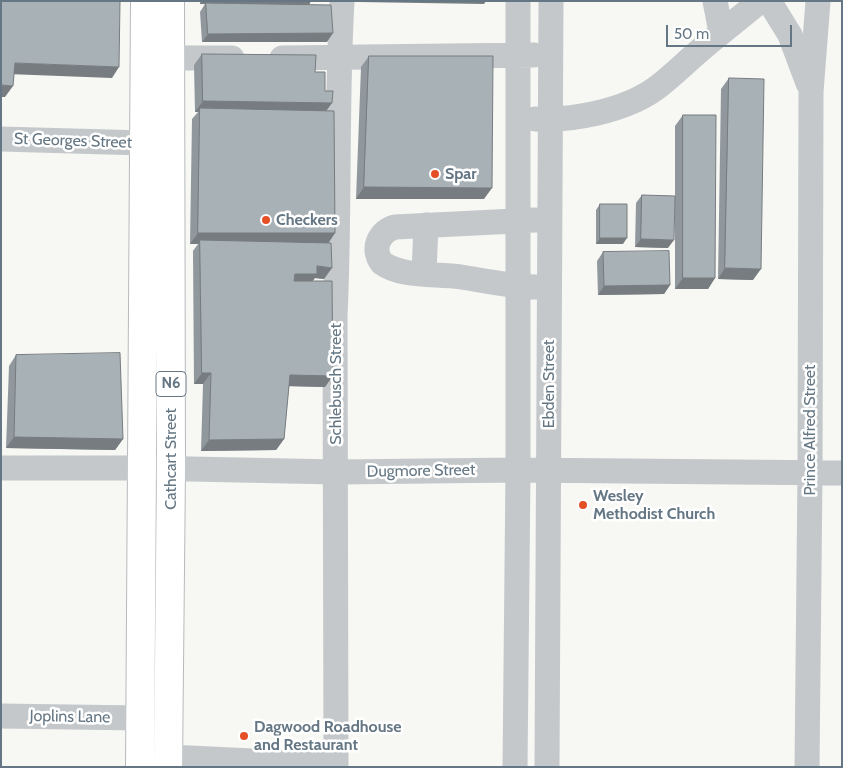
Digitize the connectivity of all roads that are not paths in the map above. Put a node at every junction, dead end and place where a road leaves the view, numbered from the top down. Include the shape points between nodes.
1 (145, 1) edge
2 (170, 1) edge
3 (342, 1) edge
4 (518, 1) edge
5 (551, 1) edge
6 (715, 1) edge
7 (760, 1) edge
8 (769, 1) edge
9 (818, 1) edge
10 (721, 32) junction
11 (518, 55) junction
12 (551, 55) junction
13 (169, 58) junction
14 (338, 58) junction
15 (811, 92) junction
16 (517, 118) junction
17 (550, 120) junction
18 (1, 138) edge
19 (144, 143) junction
20 (550, 218) junction
21 (518, 221) junction
22 (426, 225) junction
23 (424, 273) junction
24 (517, 287) junction
25 (550, 288) junction
26 (549, 372) junction
27 (518, 373) junction
28 (1, 468) edge
29 (142, 468) junction
30 (171, 468) junction
31 (518, 470) junction
32 (548, 470) junction
33 (337, 472) junction
34 (810, 473) junction
35 (842, 473) edge
36 (1, 716) edge
37 (140, 718) junction
38 (168, 762) edge
39 (336, 766) edge
40 (140, 767) edge
41 (515, 767) edge
42 (547, 767) edge
43 (806, 767) edge

1 - 19 highway, Cathcart Street / N6
2 - 13 highway, Cathcart Street / N6
3 - 14 street, Schlebusch Street
4 - 11 street, Ebden Street
5 - 12 street, Ebden Street
6 - 10 street
7 - 10 street
8 - 15 street, Prince Alfred Street via 792,41
9 - 15 street, Prince Alfred Street
10 - 17 street via 654,89 633,100 611,109
11 - 12 street
11 - 14 street
11 - 16 street, Ebden Street
12 - 17 street, Ebden Street
13 - 14 street
13 - 30 highway, Cathcart Street / N6
14 - 33 street, Schlebusch Street
15 - 34 street, Prince Alfred Street
16 - 17 street
16 - 21 street, Ebden Street
17 - 20 street, Ebden Street
18 - 19 street, St Georges Street
19 - 29 highway, Cathcart Street / N6
20 - 21 street
20 - 25 street, Ebden Street
21 - 22 street
21 - 24 street, Ebden Street
22 - 23 street
22 - 23 street via 387,229 380,237 377,253 384,265 398,271
23 - 24 street
24 - 25 street
24 - 27 street, Ebden Street
25 - 26 street, Ebden Street
26 - 27 street
26 - 32 street, Ebden Street
27 - 31 street, Ebden Street
28 - 29 street, Dugmore Street
29 - 30 street, Dugmore Street
29 - 37 highway, Cathcart Street / N6
30 - 33 street, Dugmore Street
30 - 38 highway, Cathcart Street / N6
31 - 32 street, Dugmore Street
31 - 33 street, Dugmore Street
31 - 41 street, Ebden Street
32 - 34 street, Dugmore Street
32 - 42 street, Ebden Street
33 - 39 street, Schlebusch Street
34 - 35 street, Dugmore Street
34 - 43 street, Prince Alfred Street
36 - 37 street, Joplins Lane
37 - 40 highway, Cathcart Street / N6
38 - 39 street

